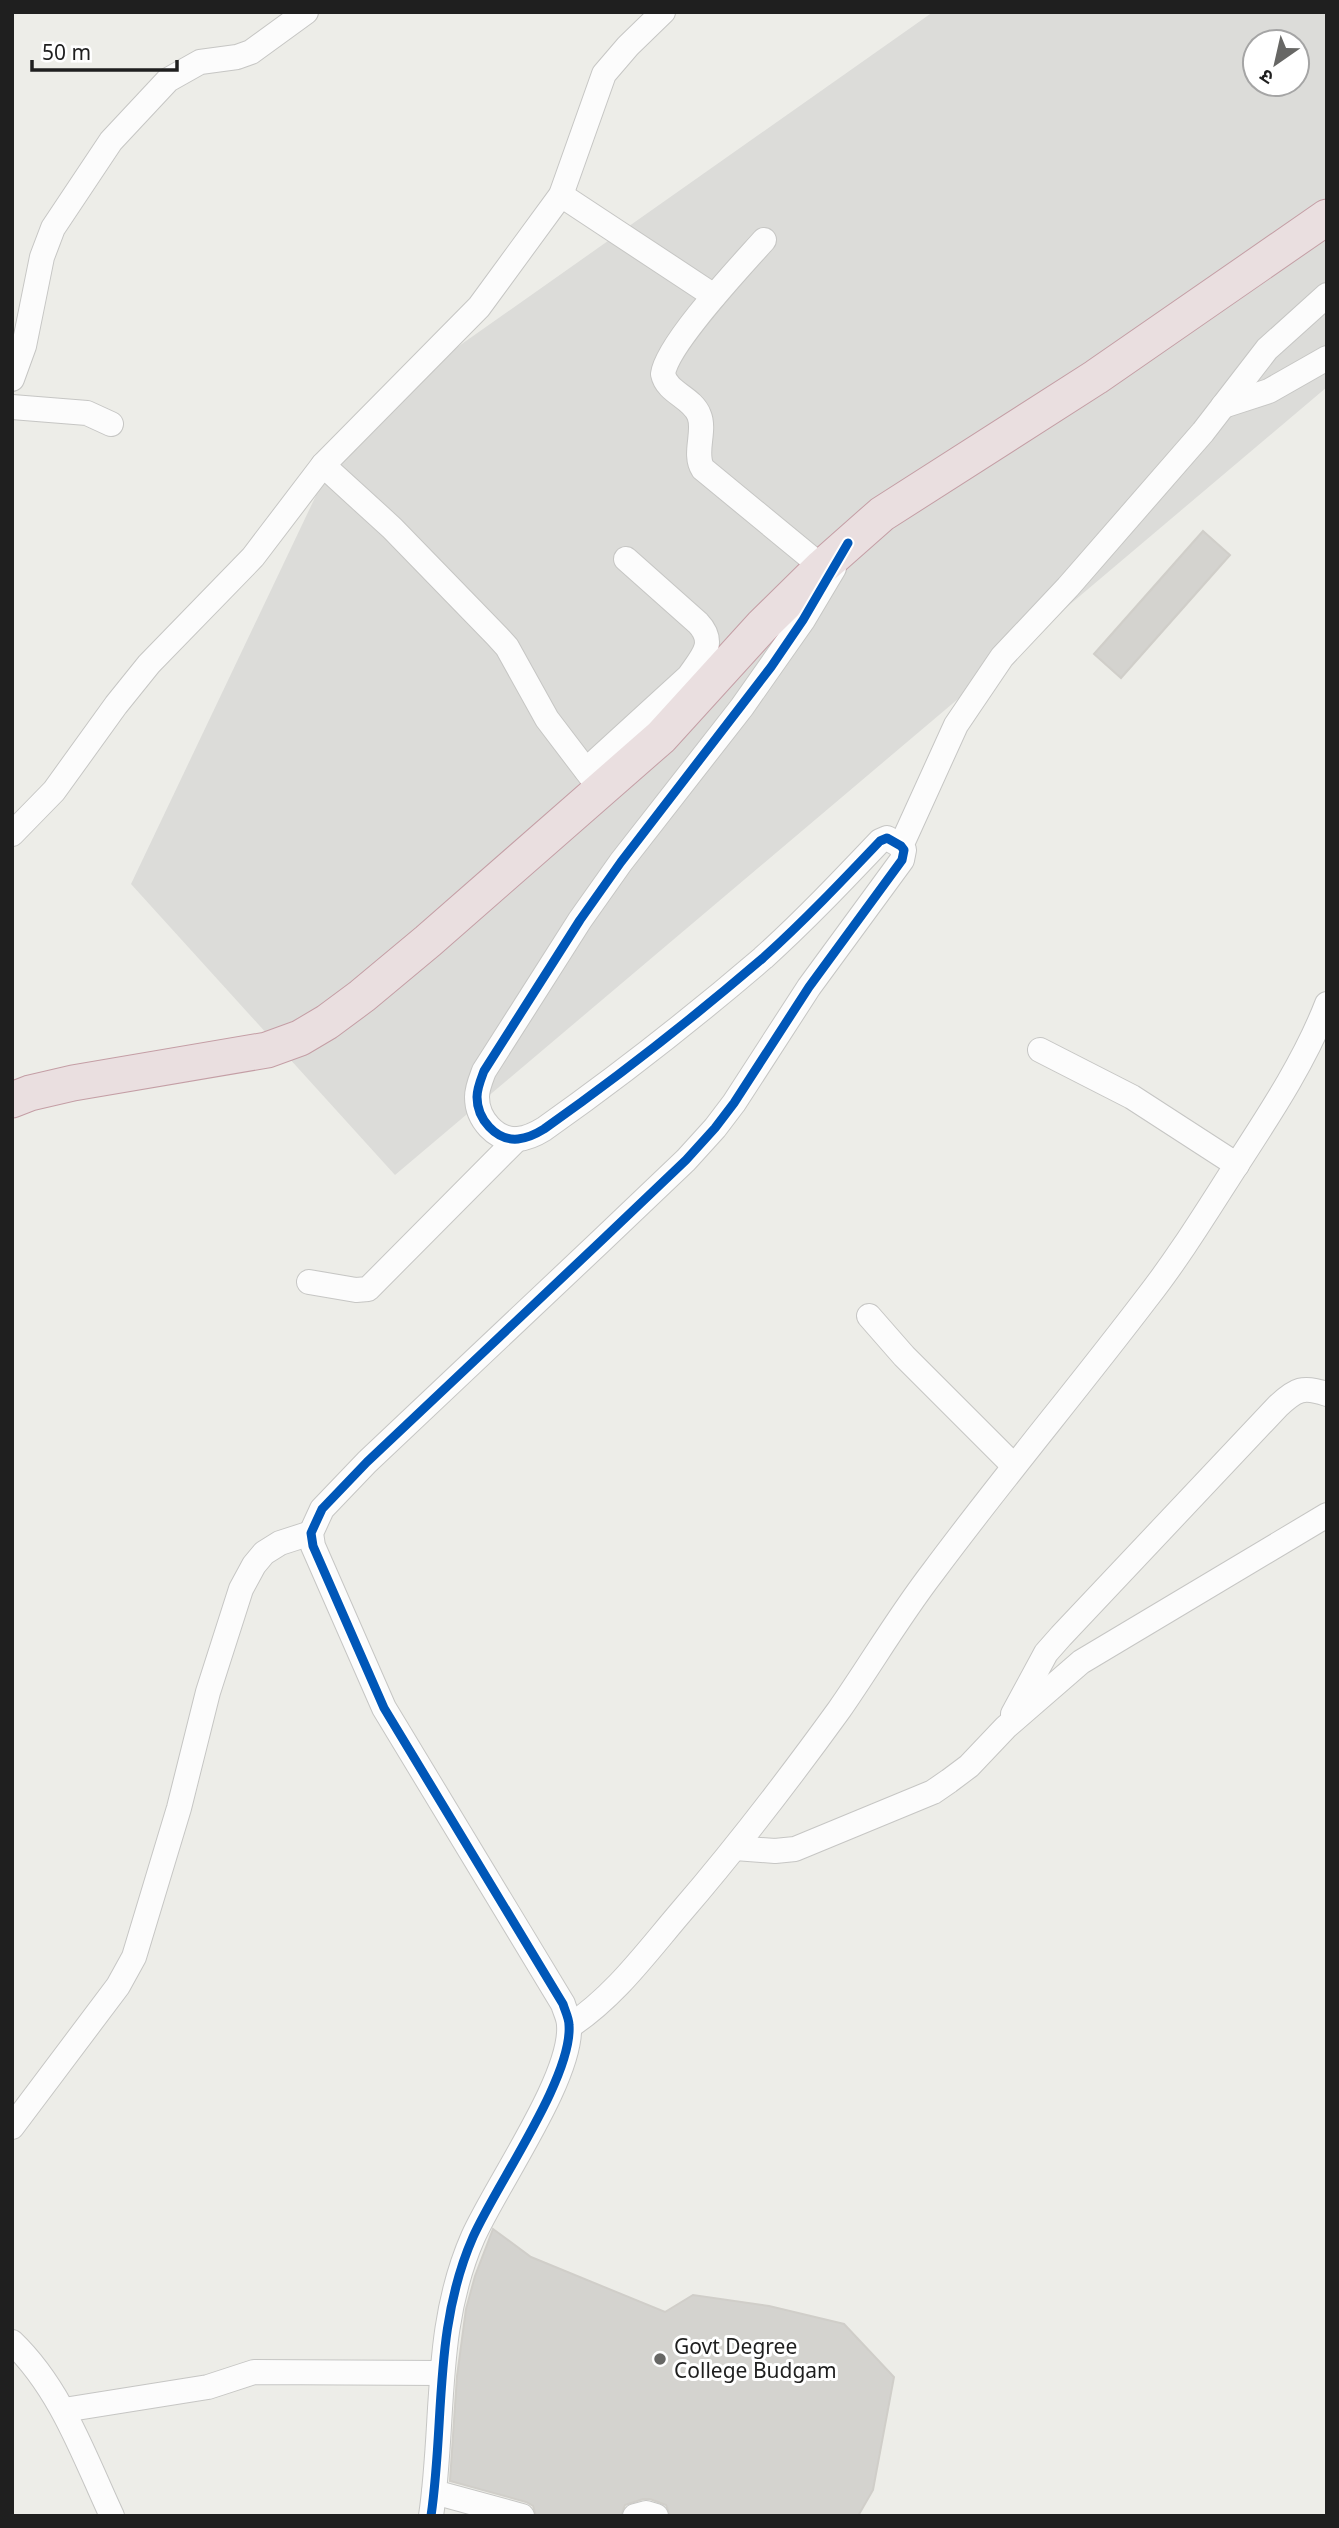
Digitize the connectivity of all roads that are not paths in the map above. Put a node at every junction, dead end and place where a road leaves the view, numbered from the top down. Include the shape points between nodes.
1 (306, 12) edge
2 (663, 12) edge
3 (561, 195) junction
4 (1327, 217) edge
5 (764, 240) dead end
6 (1327, 295) edge
7 (714, 296) junction
8 (1327, 358) edge
9 (12, 379) edge
10 (1223, 406) junction
11 (12, 407) edge
12 (111, 424) dead end
13 (323, 465) junction
14 (848, 543) junction
15 (626, 559) dead end
16 (822, 567) junction
17 (594, 780) junction
18 (12, 834) edge
19 (901, 846) junction
20 (1327, 1004) edge
21 (1040, 1050) dead end
22 (12, 1100) edge
23 (517, 1139) junction
24 (1237, 1165) junction
25 (309, 1282) dead end
26 (869, 1316) dead end
27 (1327, 1394) edge
28 (1013, 1465) junction
29 (1327, 1515) edge
30 (311, 1533) junction
31 (1006, 1727) junction
32 (735, 1848) junction
33 (569, 2026) junction
34 (12, 2127) edge
35 (12, 2342) edge
36 (441, 2373) junction
37 (64, 2410) junction
38 (432, 2504) edge
39 (112, 2516) edge
40 (522, 2516) edge
41 (635, 2516) edge
42 (656, 2516) edge

1 - 9 street via 247,54 201,62 177,73 111,141 46,243 31,321
2 - 3 street via 604,74
3 - 7 street
3 - 13 street via 479,307
4 - 14 highway via 1096,377 882,514
5 - 7 street
6 - 10 street via 1268,349
7 - 16 street via 667,359 664,380 698,412 703,469
8 - 10 street via 1269,391
10 - 19 street via 1002,657 964,710
11 - 12 street via 87,413
13 - 17 street via 392,528 507,647 547,719
13 - 18 street via 253,557 149,664 54,792
14 - 16 highway
14 - 23 street via 771,667 621,862 484,1071 477,1097 479,1111 503,1137
15 - 17 street via 698,623 708,642 689,676
16 - 17 highway via 661,737
17 - 22 highway via 362,996 300,1038 267,1050 98,1078
19 - 23 street via 887,838 880,841 742,974 590,1096 544,1129
19 - 30 street via 902,860 808,987 715,1128 367,1462 322,1509
20 - 24 street via 1289,1080
21 - 24 street via 1124,1092
23 - 25 street via 368,1289
24 - 28 street via 1145,1301
26 - 28 street
27 - 31 street via 1301,1390 1278,1406 1046,1653
28 - 32 street
29 - 31 street via 1081,1662
30 - 33 street via 384,1708 563,2004
30 - 34 street via 264,1553 241,1589 134,1957 118,1986
31 - 32 street via 969,1766 933,1792 795,1849
32 - 33 street via 618,1985
33 - 36 street via 557,2077 464,2260 443,2342
35 - 37 street
36 - 37 street via 264,2371 208,2387
36 - 38 street
37 - 39 street
38 - 40 street
41 - 42 street

